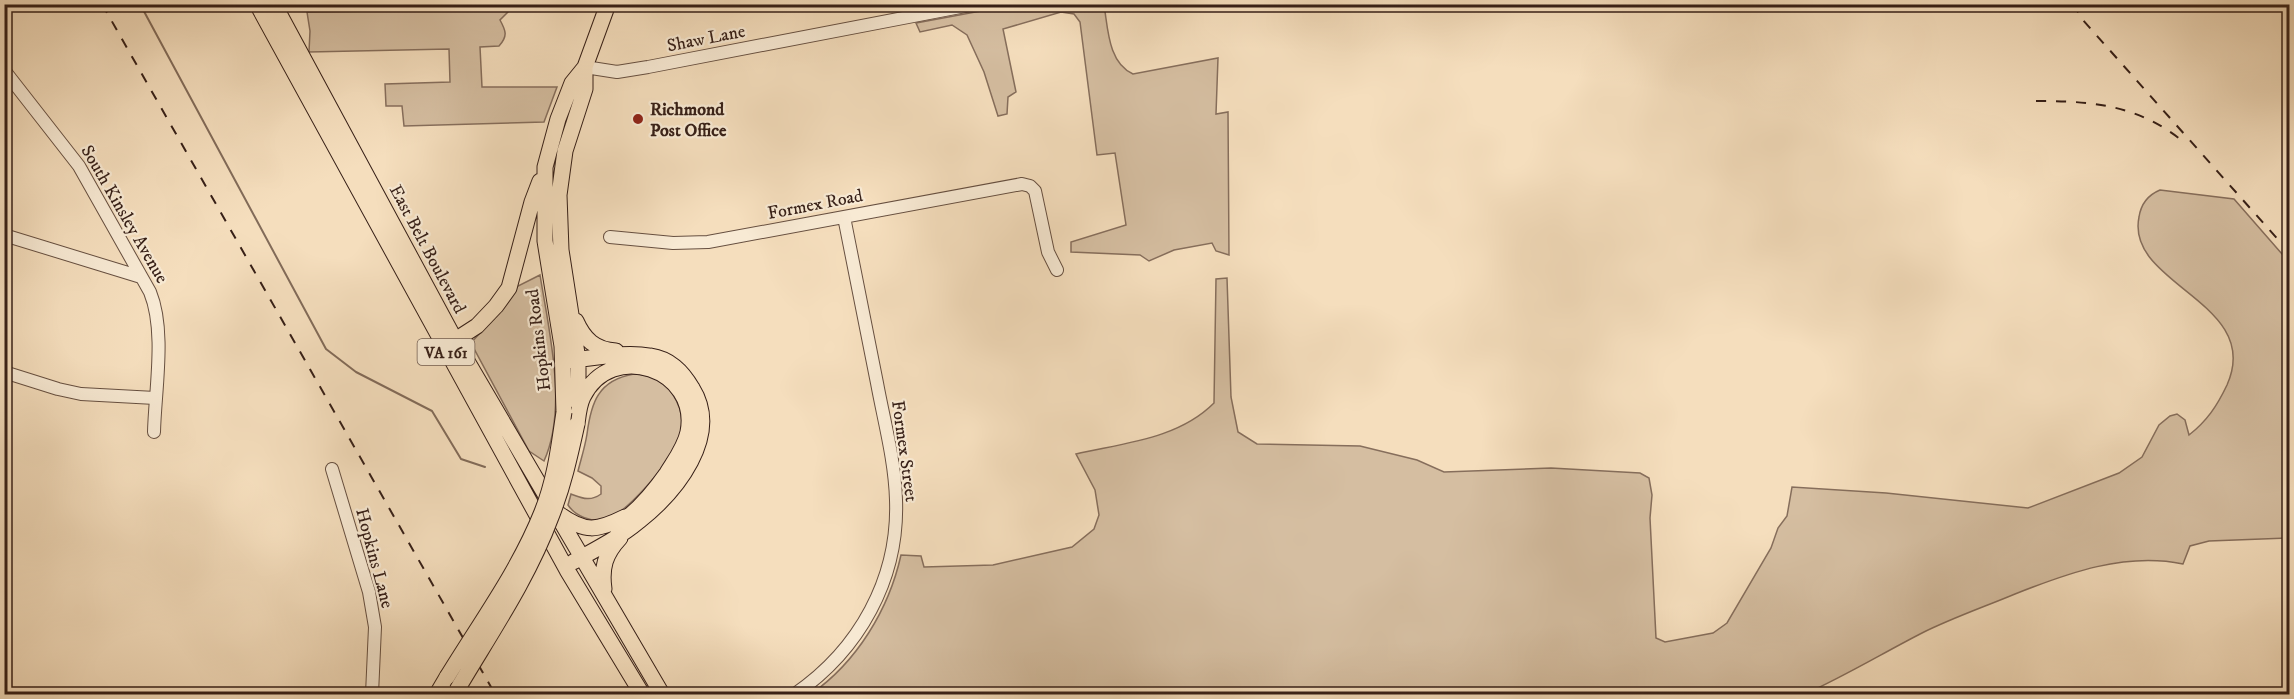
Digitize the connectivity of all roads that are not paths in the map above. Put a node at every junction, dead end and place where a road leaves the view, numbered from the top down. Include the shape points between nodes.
1 (257, 4) edge
2 (274, 4) edge
3 (608, 4) edge
4 (976, 4) edge
5 (585, 67) junction
6 (4, 70) edge
7 (546, 167) junction
8 (844, 216) junction
9 (4, 235) edge
10 (610, 237) dead end
11 (1057, 270) dead end
12 (141, 277) junction
13 (571, 308) junction
14 (449, 344) junction
15 (639, 355) junction
16 (570, 361) junction
17 (4, 372) edge
18 (155, 398) junction
19 (577, 424) junction
20 (154, 432) dead end
21 (332, 469) dead end
22 (552, 508) junction
23 (632, 520) junction
24 (579, 554) junction
25 (565, 566) junction
26 (605, 598) junction
27 (455, 692) edge
28 (372, 694) edge
29 (437, 694) edge
30 (642, 694) edge
31 (662, 694) edge
32 (795, 694) edge

1 - 14 main road, East Belt Boulevard / VA 161
2 - 14 main road, East Belt Boulevard / VA 161
3 - 5 main road, Hopkins Road
4 - 5 street, Shaw Lane via 648,68 617,72
5 - 7 main road, Hopkins Road via 572,83
5 - 13 main road, Hopkins Road via 585,89 565,151 559,195 561,250
6 - 12 street, South Kinsley Avenue via 79,166
7 - 14 main road via 532,202 509,288 477,326
7 - 16 main road, Hopkins Road via 545,241
8 - 10 street, Formex Road via 708,242
8 - 11 street, Formex Road via 1026,184 1037,196 1048,252
8 - 32 street, Formex Street via 891,458 896,491 895,527 885,577 868,616 833,663
9 - 12 street
12 - 18 street, South Kinsley Avenue via 157,315
13 - 15 main road via 584,335 597,347
13 - 16 main road, Hopkins Road
14 - 22 main road, East Belt Boulevard / VA 161
14 - 25 main road, East Belt Boulevard / VA 161
15 - 16 main road
15 - 23 main road via 668,361 681,371 698,397 702,417 698,445 684,471 654,509
16 - 19 main road, Hopkins Road via 579,386
16 - 29 main road, Hopkins Road, bridge via 557,459 542,512 513,569
17 - 18 street via 81,394
18 - 20 street, South Kinsley Avenue
19 - 23 main road via 582,399 589,388 597,378 618,369 637,365 652,369 664,374 680,391 688,411 688,434 656,489
19 - 27 main road, Hopkins Road, bridge via 561,489 538,549
21 - 28 street, Hopkins Lane via 369,592 375,627
22 - 23 main road via 573,524 589,528
22 - 24 main road, East Belt Boulevard / VA 161
23 - 24 main road via 624,521
23 - 26 main road via 604,561
24 - 25 main road
24 - 26 main road, East Belt Boulevard / VA 161
25 - 30 main road, East Belt Boulevard / VA 161
26 - 31 main road, East Belt Boulevard / VA 161

